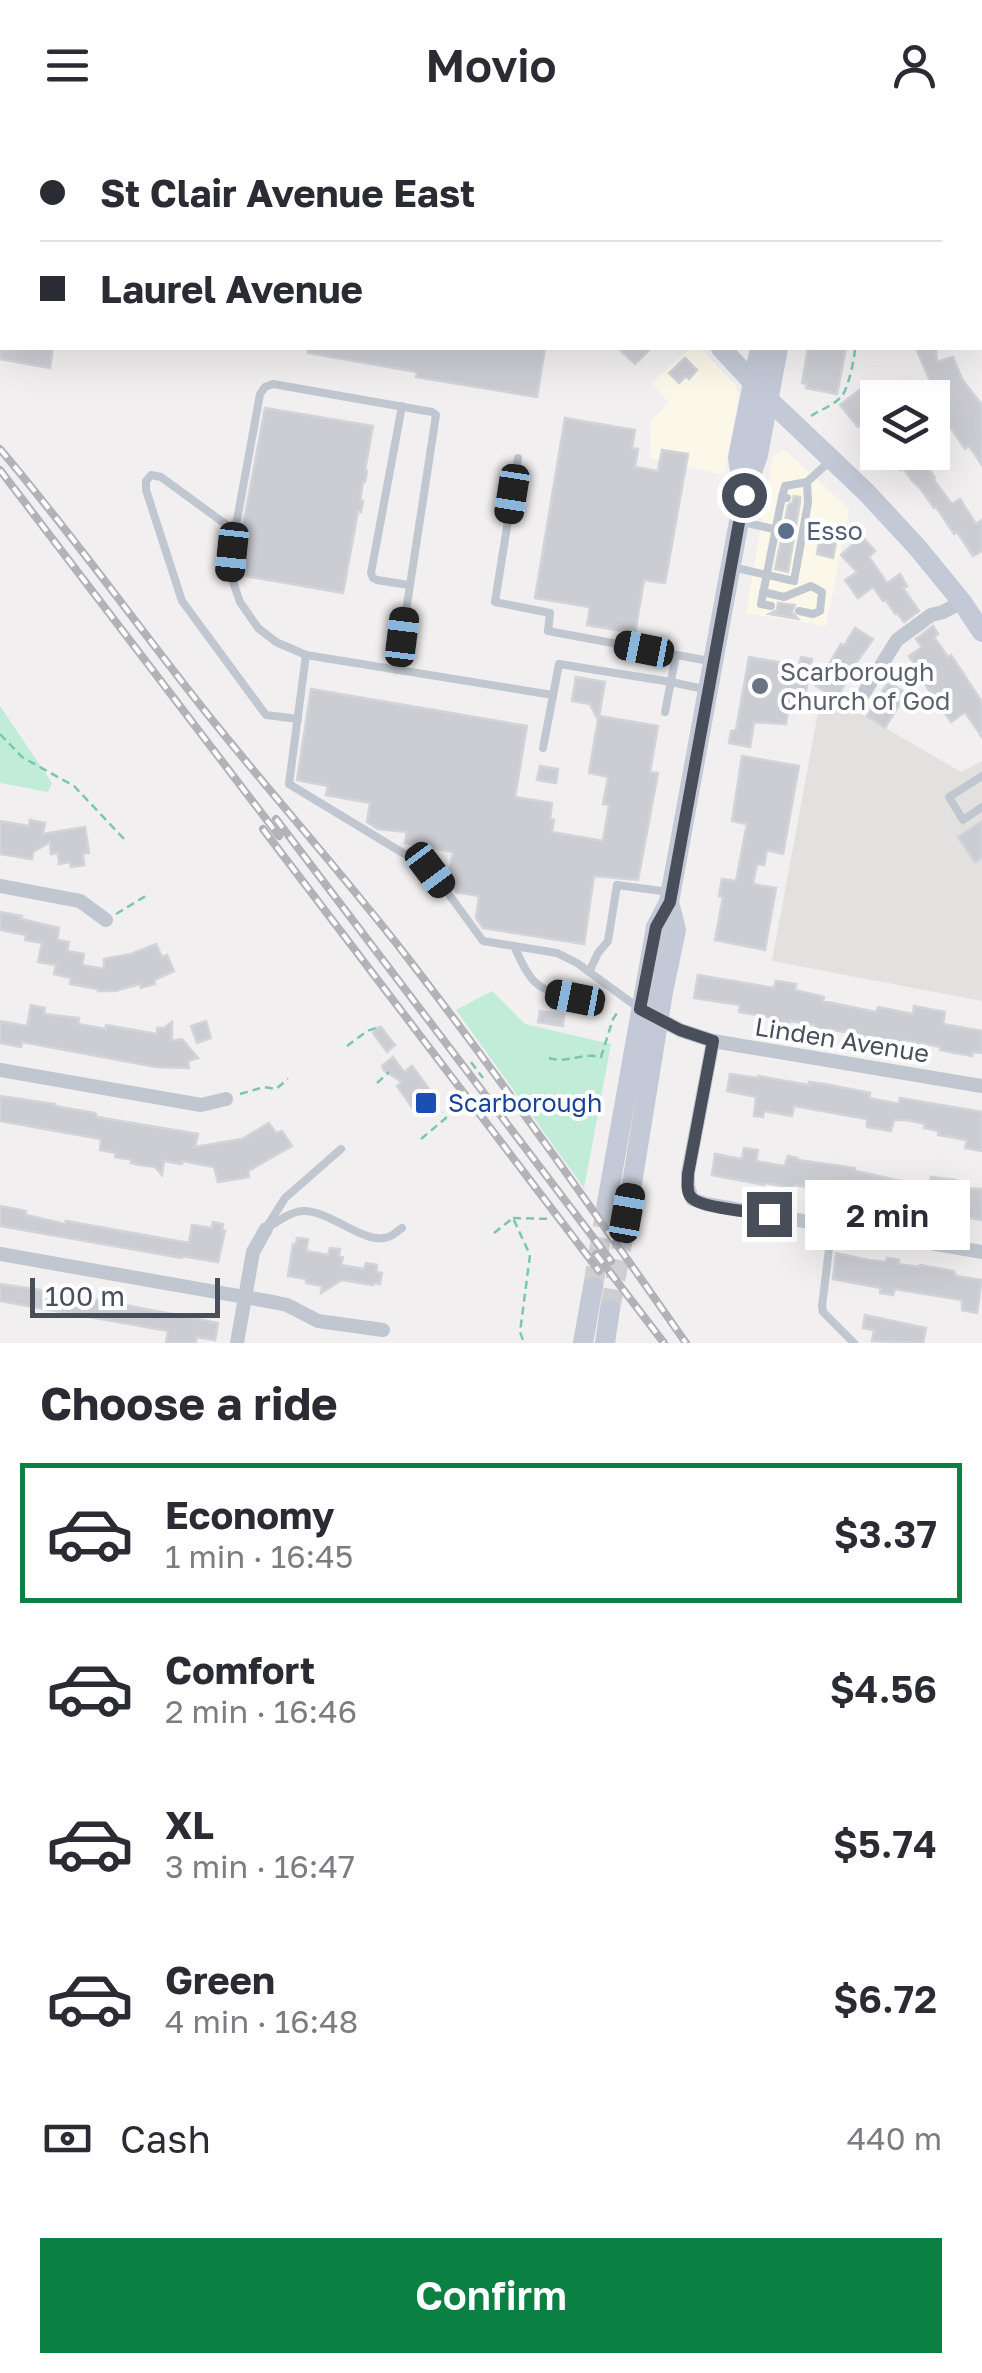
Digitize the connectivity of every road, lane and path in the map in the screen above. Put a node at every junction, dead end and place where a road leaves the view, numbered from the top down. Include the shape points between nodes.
1 (723, 350) edge
2 (760, 350) edge
3 (778, 350) edge
4 (856, 350) edge
5 (753, 382) junction
6 (769, 400) junction
7 (402, 406) junction
8 (798, 428) junction
9 (518, 458) dead end
10 (832, 460) junction
11 (807, 482) junction
12 (744, 495) junction
13 (739, 521) junction
14 (778, 530) junction
15 (234, 531) junction
16 (731, 567) junction
17 (770, 569) junction
18 (409, 585) junction
19 (764, 592) junction
20 (962, 602) junction
21 (771, 606) dead end
22 (799, 611) dead end
23 (982, 632) edge
24 (306, 654) junction
25 (676, 655) junction
26 (714, 662) junction
27 (398, 670) junction
28 (671, 682) junction
29 (708, 690) junction
30 (553, 695) junction
31 (859, 701) dead end
32 (664, 712) dead end
33 (298, 719) junction
34 (0, 734) edge
35 (543, 748) dead end
36 (982, 776) edge
37 (982, 807) edge
38 (125, 840) dead end
39 (0, 886) edge
40 (149, 894) dead end
41 (670, 897) junction
42 (106, 920) joint
43 (514, 946) junction
44 (588, 972) junction
45 (575, 998) dead end
46 (640, 1013) junction
47 (376, 1028) dead end
48 (713, 1041) junction
49 (348, 1046) dead end
50 (549, 1058) dead end
51 (471, 1062) dead end
52 (0, 1070) edge
53 (389, 1072) dead end
54 (483, 1078) dead end
55 (288, 1079) dead end
56 (377, 1083) dead end
57 (982, 1086) edge
58 (226, 1100) joint
59 (435, 1102) dead end
60 (439, 1107) dead end
61 (443, 1112) dead end
62 (421, 1138) dead end
63 (341, 1149) dead end
64 (605, 1214) tunnel mouth
65 (513, 1218) junction
66 (552, 1219) dead end
67 (832, 1224) junction
68 (402, 1228) dead end
69 (266, 1230) junction
70 (494, 1232) dead end
71 (623, 1239) tunnel mouth
72 (982, 1252) edge
73 (0, 1254) edge
74 (593, 1287) tunnel mouth
75 (245, 1297) junction
76 (610, 1309) tunnel mouth
77 (383, 1330) dead end
78 (237, 1343) edge
79 (524, 1343) edge
80 (583, 1343) edge
81 (605, 1343) edge
82 (854, 1343) edge

1 - 5 main road
2 - 5 main road
3 - 6 main road
4 - 8 path via 845,392
5 - 6 main road
5 - 12 main road via 738,458
6 - 8 main road
6 - 12 main road
7 - 15 lane via 265,387
7 - 18 lane via 437,419
7 - 18 lane via 371,573
8 - 10 main road
9 - 25 lane via 494,602 550,613 548,630
10 - 11 lane
10 - 20 main road
11 - 14 lane via 785,486
11 - 17 lane via 794,580
12 - 13 main road
13 - 14 lane
13 - 16 main road
14 - 17 lane
15 - 24 lane via 230,573 240,602 258,628
15 - 33 lane via 161,477 151,474 146,481 182,601 266,715
16 - 17 lane
16 - 26 main road
17 - 19 lane
18 - 27 lane
19 - 21 lane via 761,604
19 - 22 lane via 784,596 811,586 822,592 820,611
20 - 23 main road
20 - 31 street via 931,614 897,640
24 - 27 lane
24 - 33 lane
25 - 26 lane
25 - 28 lane
26 - 29 main road
27 - 30 lane
28 - 29 lane
28 - 30 lane via 559,664
28 - 32 lane
29 - 41 main road
30 - 35 lane
33 - 43 lane via 289,784 430,870 482,941
34 - 38 path via 22,758 74,786
36 - 37 lane via 948,798 963,820
39 - 42 street via 80,901
40 - 42 path
41 - 44 lane via 618,885 608,941
41 - 46 main road via 656,927
43 - 44 lane via 557,953
43 - 45 lane via 526,972 547,992
44 - 46 lane
46 - 48 street, Linden Avenue
46 - 50 path via 610,1029 601,1057
46 - 64 main road
46 - 71 main road
47 - 49 path
48 - 57 street, Linden Avenue
48 - 67 street via 689,1196
51 - 54 path
52 - 58 street via 202,1105
53 - 56 path
55 - 58 path via 276,1089 256,1088
59 - 60 path
61 - 62 path via 446,1118
63 - 69 lane via 285,1198
65 - 66 path
65 - 70 path
65 - 79 path via 530,1255
67 - 72 street
67 - 82 lane via 822,1306
68 - 69 lane via 378,1238 304,1211
69 - 75 street via 253,1252
73 - 75 street
74 - 80 main road
75 - 77 street via 318,1321
75 - 78 street
76 - 81 main road

